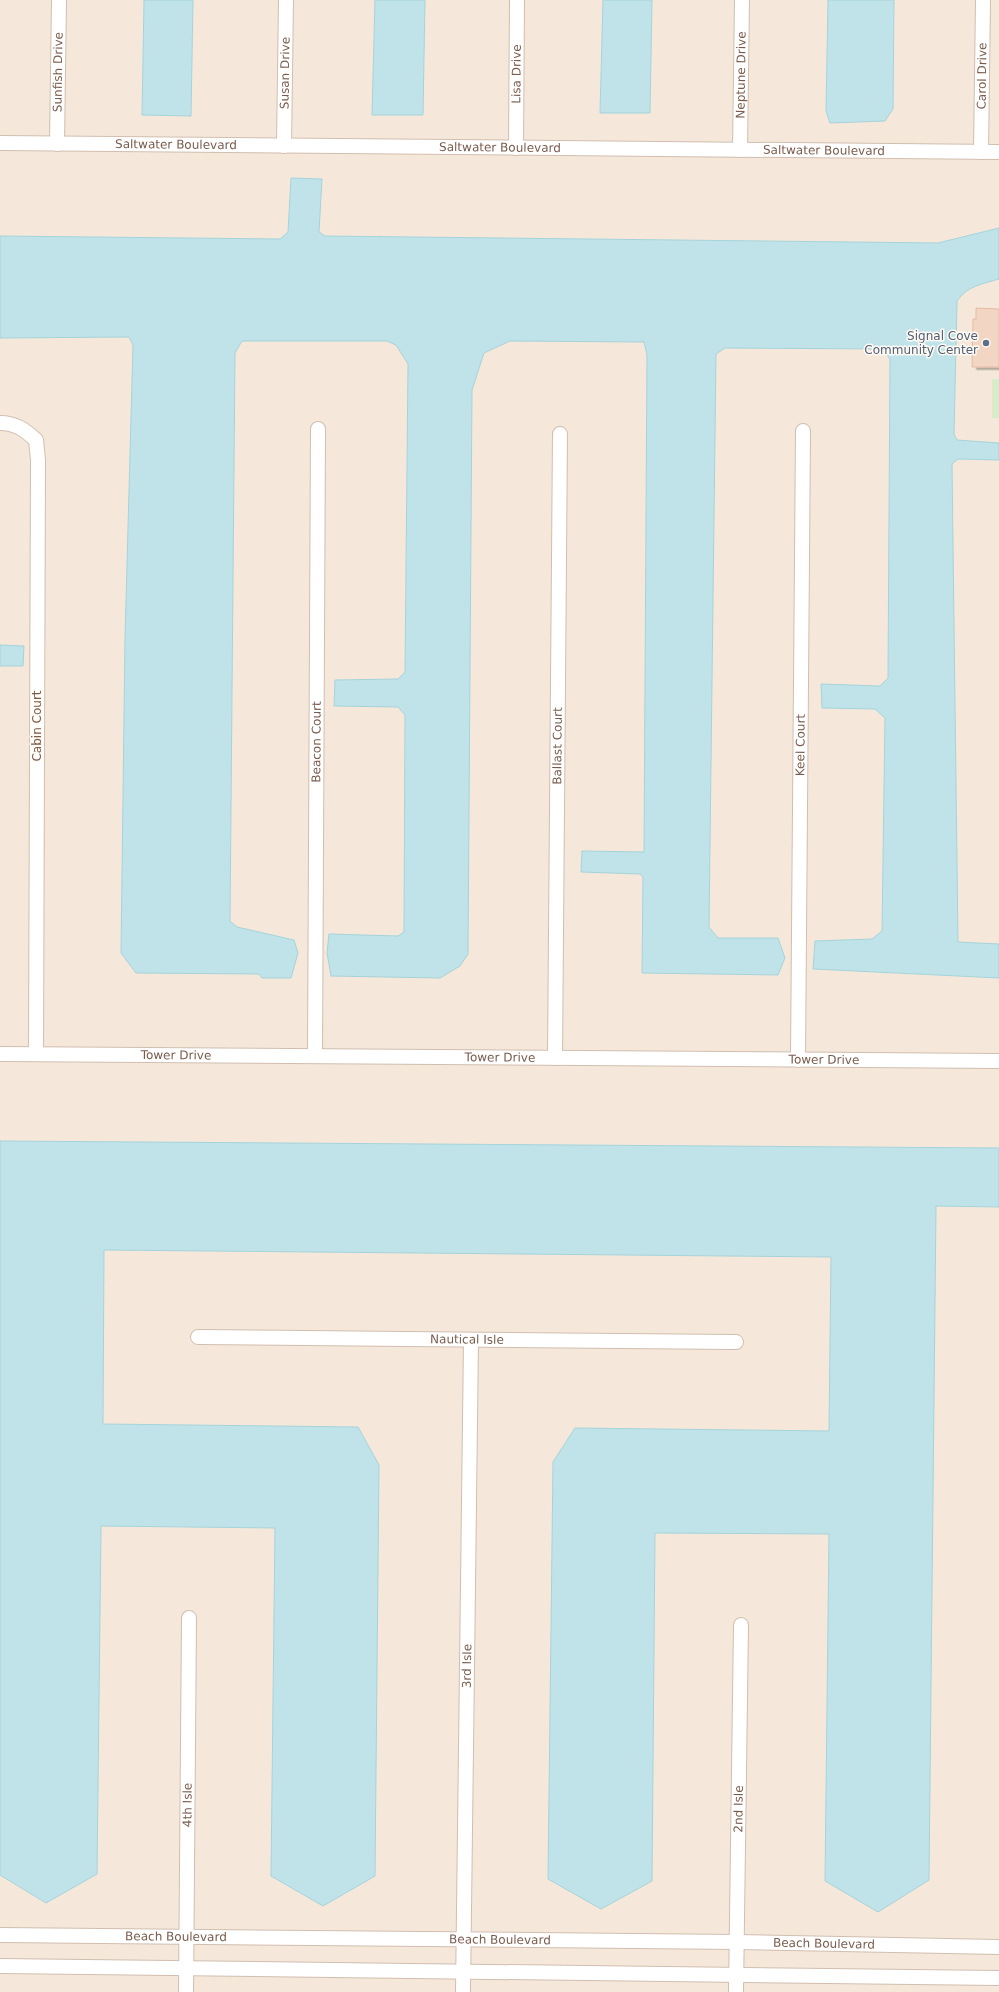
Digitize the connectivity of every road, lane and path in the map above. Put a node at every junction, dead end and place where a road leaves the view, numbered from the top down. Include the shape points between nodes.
1 (59, 0) edge
2 (286, 0) edge
3 (518, 0) edge
4 (742, 0) edge
5 (983, 0) edge
6 (0, 143) edge
7 (57, 144) junction
8 (284, 146) junction
9 (516, 148) junction
10 (740, 150) junction
11 (982, 152) junction
12 (999, 152) edge
13 (0, 423) edge
14 (318, 428) dead end
15 (803, 431) dead end
16 (560, 434) dead end
17 (0, 1054) edge
18 (36, 1054) junction
19 (315, 1056) junction
20 (555, 1058) junction
21 (798, 1060) junction
22 (999, 1061) edge
23 (198, 1337) dead end
24 (471, 1340) junction
25 (736, 1342) dead end
26 (189, 1618) dead end
27 (741, 1625) dead end
28 (0, 1935) edge
29 (186, 1936) junction
30 (464, 1939) junction
31 (737, 1942) junction
32 (999, 1947) edge
33 (0, 1966) edge
34 (186, 1968) junction
35 (463, 1972) junction
36 (737, 1975) junction
37 (999, 1978) edge
38 (186, 1992) edge
39 (463, 1992) edge
40 (736, 1992) edge

1 - 7 street, Sunfish Drive
2 - 8 street, Susan Drive
3 - 9 street, Lisa Drive
4 - 10 street, Neptune Drive
5 - 11 street, Carol Drive
6 - 7 street, Saltwater Boulevard
7 - 8 street, Saltwater Boulevard
8 - 9 street, Saltwater Boulevard
9 - 10 street, Saltwater Boulevard
10 - 11 street, Saltwater Boulevard
11 - 12 street, Saltwater Boulevard
13 - 18 street, Cabin Court via 9,423 24,429 36,440 38,460
14 - 19 street, Beacon Court
15 - 21 street, Keel Court
16 - 20 street, Ballast Court
17 - 18 street, Tower Drive
18 - 19 street, Tower Drive
19 - 20 street, Tower Drive
20 - 21 street, Tower Drive
21 - 22 street, Tower Drive
23 - 24 street, Nautical Isle
24 - 25 street, Nautical Isle
24 - 30 street, 3rd Isle
26 - 29 street, 4th Isle
27 - 31 street, 2nd Isle
28 - 29 street, Beach Boulevard
29 - 30 street, Beach Boulevard
29 - 34 street, 4th Isle
30 - 31 street, Beach Boulevard
30 - 35 street, 3rd Isle
31 - 32 street, Beach Boulevard
31 - 36 street, 2nd Isle
33 - 34 street
34 - 35 street
34 - 38 street, 4th Isle
35 - 36 street
35 - 39 street, 3rd Isle
36 - 37 street
36 - 40 street, 2nd Isle

